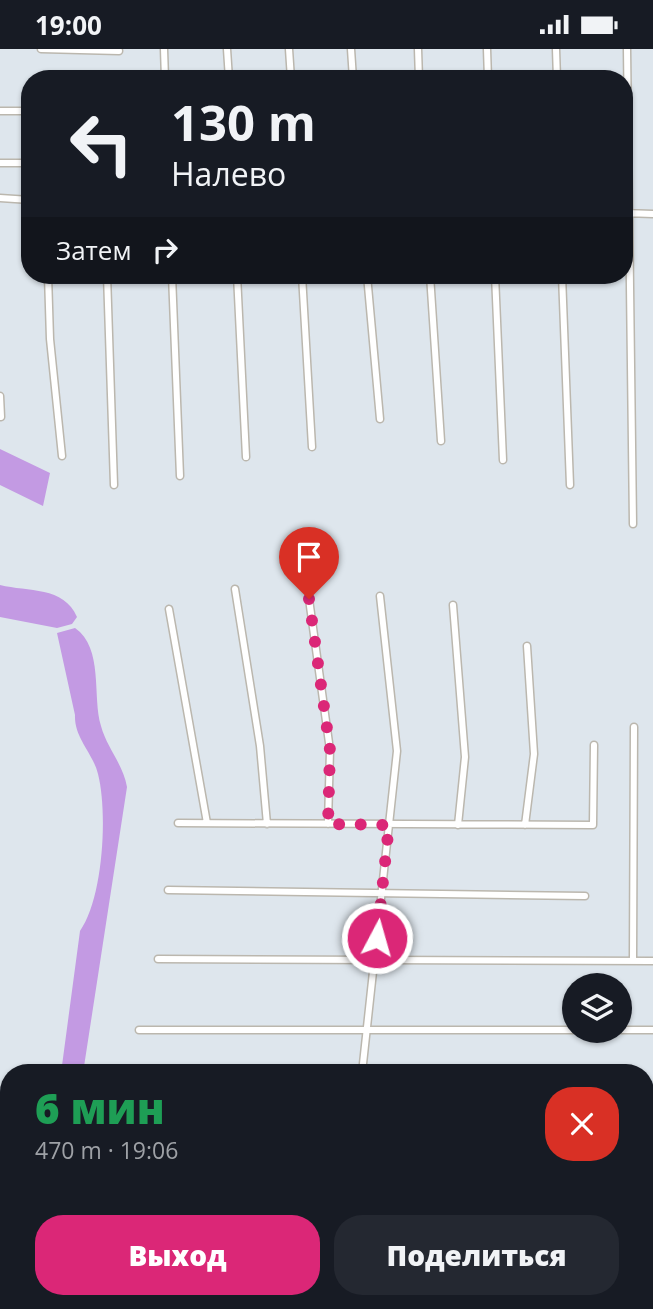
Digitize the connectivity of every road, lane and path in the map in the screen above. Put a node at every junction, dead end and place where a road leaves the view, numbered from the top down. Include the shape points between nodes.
1 (41, 49) edge
2 (164, 49) edge
3 (228, 49) edge
4 (289, 49) edge
5 (351, 49) edge
6 (418, 49) edge
7 (487, 49) edge
8 (556, 49) edge
9 (627, 49) edge
10 (118, 51) dead end
11 (165, 70) edge
12 (229, 70) edge
13 (290, 70) edge
14 (352, 70) edge
15 (419, 70) edge
16 (488, 70) edge
17 (557, 70) edge
18 (627, 70) edge
19 (0, 111) edge
20 (21, 111) edge
21 (0, 163) edge
22 (21, 163) edge
23 (0, 198) edge
24 (21, 199) edge
25 (633, 213) edge
26 (653, 214) edge
27 (48, 284) edge
28 (107, 284) edge
29 (172, 284) edge
30 (237, 284) edge
31 (303, 284) edge
32 (368, 284) edge
33 (431, 284) edge
34 (495, 284) edge
35 (562, 284) edge
36 (628, 284) edge
37 (0, 396) edge
38 (1, 417) edge
39 (380, 419) dead end
40 (442, 441) dead end
41 (312, 447) dead end
42 (62, 456) dead end
43 (246, 457) dead end
44 (503, 460) dead end
45 (180, 476) dead end
46 (114, 485) dead end
47 (570, 485) dead end
48 (633, 524) dead end
49 (235, 589) dead end
50 (380, 597) dead end
51 (309, 599) dead end
52 (453, 605) dead end
53 (169, 609) dead end
54 (527, 646) dead end
55 (634, 727) dead end
56 (594, 745) dead end
57 (178, 823) dead end
58 (207, 823) junction
59 (267, 824) junction
60 (328, 824) junction
61 (389, 825) junction
62 (458, 825) junction
63 (525, 825) junction
64 (168, 890) dead end
65 (382, 893) junction
66 (585, 896) dead end
67 (158, 959) dead end
68 (374, 960) junction
69 (633, 961) junction
70 (653, 961) edge
71 (139, 1030) dead end
72 (366, 1030) junction
73 (562, 1030) edge
74 (632, 1030) edge
75 (653, 1030) edge
76 (363, 1064) edge

1 - 10 street
2 - 11 street
3 - 12 street
4 - 13 street
5 - 14 street
6 - 15 street
7 - 16 street
8 - 17 street
9 - 18 street
19 - 20 street
21 - 22 street
23 - 24 street
25 - 26 street
27 - 42 street
28 - 46 street
29 - 45 street
30 - 43 street
31 - 41 street
32 - 39 street
33 - 40 street
34 - 44 street
35 - 47 street
36 - 48 street
37 - 38 street
49 - 59 street via 260,746
50 - 61 street via 397,751
51 - 60 street via 330,750
52 - 62 street via 466,757
53 - 58 street
54 - 63 street via 534,754
55 - 69 street
56 - 63 street via 593,825
57 - 58 street
58 - 59 street
59 - 60 street
60 - 61 street
61 - 62 street
61 - 65 street
62 - 63 street
64 - 65 street
65 - 66 street
65 - 68 street
67 - 68 street
68 - 69 street
68 - 72 street
69 - 70 street
71 - 72 street
72 - 73 street
72 - 76 street
74 - 75 street

